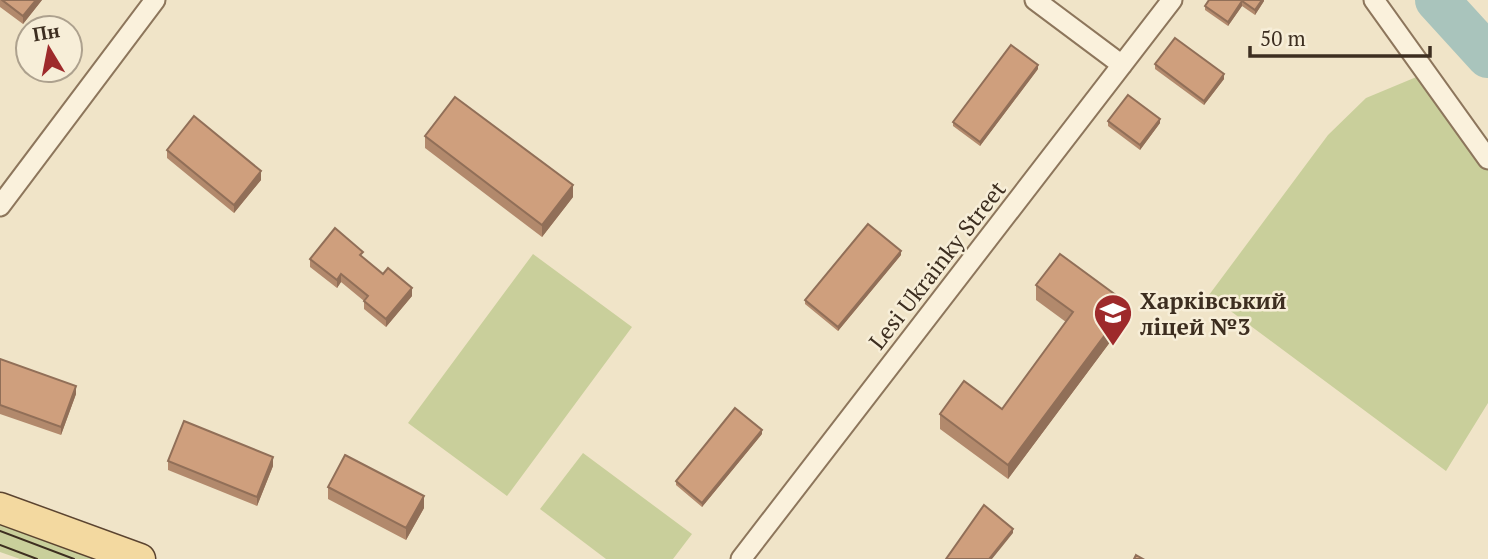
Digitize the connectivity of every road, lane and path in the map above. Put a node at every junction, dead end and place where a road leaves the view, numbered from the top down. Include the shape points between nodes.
1 (155, 0) edge
2 (1035, 0) edge
3 (1172, 0) edge
4 (1374, 0) edge
5 (1122, 65) junction
6 (1488, 159) edge
7 (0, 206) edge
8 (0, 508) edge
9 (140, 559) edge
10 (741, 559) edge

1 - 7 street
2 - 5 street
3 - 5 street, Lesi Ukrainky Street
4 - 6 street
5 - 10 street, Lesi Ukrainky Street
8 - 9 main road

